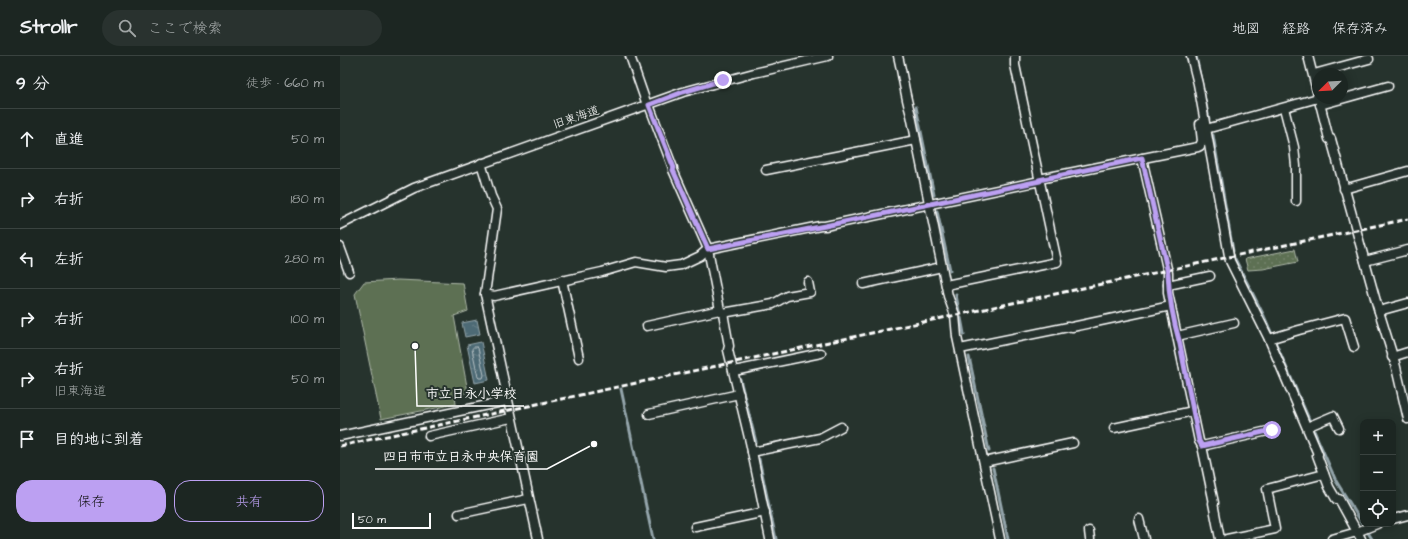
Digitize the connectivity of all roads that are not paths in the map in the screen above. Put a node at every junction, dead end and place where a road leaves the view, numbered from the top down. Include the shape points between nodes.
1 (630, 56) edge
2 (827, 56) edge
3 (898, 56) edge
4 (1015, 56) edge
5 (1191, 56) edge
6 (1308, 56) edge
7 (1369, 59) dead end
8 (1312, 68) edge
9 (1336, 68) edge
10 (1388, 86) dead end
11 (1348, 95) edge
12 (1312, 103) edge
13 (1320, 104) edge
14 (648, 105) junction
15 (1284, 108) junction
16 (1205, 125) junction
17 (916, 140) junction
18 (1142, 158) junction
19 (481, 164) junction
20 (766, 170) dead end
21 (1408, 171) edge
22 (1040, 180) junction
23 (1344, 189) junction
24 (1296, 201) dead end
25 (929, 204) junction
26 (340, 225) edge
27 (340, 246) edge
28 (708, 249) junction
29 (1408, 250) edge
30 (1365, 261) junction
31 (942, 268) junction
32 (349, 272) dead end
33 (1210, 276) dead end
34 (562, 280) junction
35 (808, 282) dead end
36 (863, 284) dead end
37 (946, 285) junction
38 (1168, 285) junction
39 (485, 294) junction
40 (1408, 303) edge
41 (1171, 306) junction
42 (1379, 311) junction
43 (721, 312) junction
44 (1234, 323) dead end
45 (647, 326) dead end
46 (1177, 336) junction
47 (1269, 339) junction
48 (1354, 347) dead end
49 (960, 349) junction
50 (1408, 352) edge
51 (821, 353) dead end
52 (1392, 356) junction
53 (579, 358) dead end
54 (734, 371) junction
55 (739, 394) junction
56 (1406, 400) edge
57 (507, 401) junction
58 (1193, 411) junction
59 (649, 414) dead end
60 (511, 418) junction
61 (1408, 419) edge
62 (1311, 425) junction
63 (841, 427) dead end
64 (1114, 428) dead end
65 (1339, 428) dead end
66 (1272, 430) dead end
67 (340, 436) edge
68 (429, 436) dead end
69 (1073, 443) dead end
70 (1202, 446) junction
71 (752, 452) junction
72 (984, 462) junction
73 (1324, 474) junction
74 (528, 500) junction
75 (764, 512) junction
76 (459, 514) dead end
77 (1408, 515) edge
78 (1396, 518) edge
79 (1139, 519) dead end
80 (695, 527) dead end
81 (1365, 530) edge
82 (538, 539) edge
83 (770, 539) edge
84 (1000, 539) edge
85 (1144, 539) edge
86 (1220, 539) edge
87 (1227, 539) edge
88 (1332, 539) edge

1 - 14 street
2 - 14 street, 旧東海道 via 723,80
3 - 17 street
4 - 22 street
5 - 16 street
6 - 8 street
7 - 9 street
10 - 11 street
12 - 15 street
13 - 23 street
14 - 19 street, 旧東海道
14 - 28 street
15 - 16 street
15 - 24 street via 1294,146
16 - 18 street via 1200,124 1200,146
16 - 47 street via 1230,261
17 - 20 street
17 - 25 street
18 - 22 street
18 - 38 street via 1168,273
19 - 26 street, 旧東海道 via 408,191
19 - 39 street via 497,209
21 - 23 street
22 - 25 street
22 - 37 street via 1057,262
23 - 30 street
25 - 28 street
25 - 31 street
27 - 32 street
28 - 34 street via 681,265 666,267 636,262
28 - 43 street
29 - 30 street
30 - 42 street
31 - 36 street
31 - 37 street
33 - 38 street
34 - 39 street via 494,296
34 - 53 street
35 - 43 street via 810,292 787,296 773,304
37 - 49 street
38 - 41 street
39 - 57 street
40 - 42 street
41 - 46 street
41 - 49 street
42 - 52 street
43 - 45 street
43 - 54 street
44 - 46 street
46 - 58 street
47 - 48 street via 1345,318
47 - 62 street
49 - 72 street
50 - 52 street
51 - 54 street
52 - 56 street
54 - 55 street
55 - 59 street
55 - 71 street
56 - 61 street
57 - 60 street
57 - 67 street
58 - 64 street
58 - 70 street
60 - 68 street
60 - 74 street
62 - 65 street via 1333,416
62 - 73 street
63 - 71 street via 820,438
66 - 70 street
69 - 72 street
70 - 86 street
71 - 75 street
72 - 84 street
73 - 81 street via 1336,499
73 - 87 street via 1267,489 1275,529
74 - 76 street
74 - 82 street
75 - 80 street
75 - 83 street
77 - 78 street
79 - 85 street
81 - 88 street

